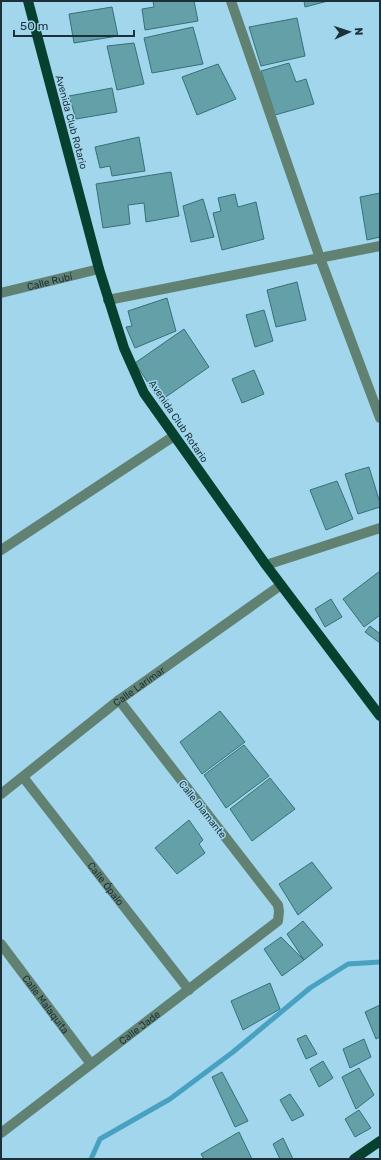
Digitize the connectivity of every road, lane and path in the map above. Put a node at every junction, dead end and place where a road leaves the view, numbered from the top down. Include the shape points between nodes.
1 (28, 1) edge
2 (231, 1) edge
3 (380, 246) edge
4 (320, 258) junction
5 (99, 269) junction
6 (1, 293) edge
7 (108, 300) junction
8 (380, 418) edge
9 (174, 436) junction
10 (380, 528) edge
11 (1, 550) edge
12 (266, 565) junction
13 (281, 585) junction
14 (119, 700) junction
15 (380, 716) edge
16 (23, 777) junction
17 (1, 794) edge
18 (278, 921) joint
19 (1, 944) edge
20 (189, 990) junction
21 (91, 1064) junction
22 (1, 1133) edge
23 (380, 1141) edge
24 (354, 1159) edge

1 - 5 main road, Avenida Club Rotario
2 - 4 street
3 - 4 street
4 - 7 street
4 - 8 street
5 - 6 street, Calle Rubí
5 - 7 main road, Avenida Club Rotario
7 - 9 main road, Avenida Club Rotario via 124,348 144,393
9 - 11 street
9 - 12 main road, Avenida Club Rotario
10 - 12 street
12 - 13 main road, Avenida Club Rotario
13 - 14 street, Calle Larimar
13 - 15 main road, Avenida Club Rotario
14 - 16 street, Calle Larimar
14 - 18 street, Calle Diamante via 278,905
16 - 17 street, Calle Larimar
16 - 20 street, Calle Ópalo
18 - 20 street, Calle Jade
19 - 21 street, Calle Malaquita
20 - 21 street, Calle Jade
21 - 22 street, Calle Jade
23 - 24 main road

